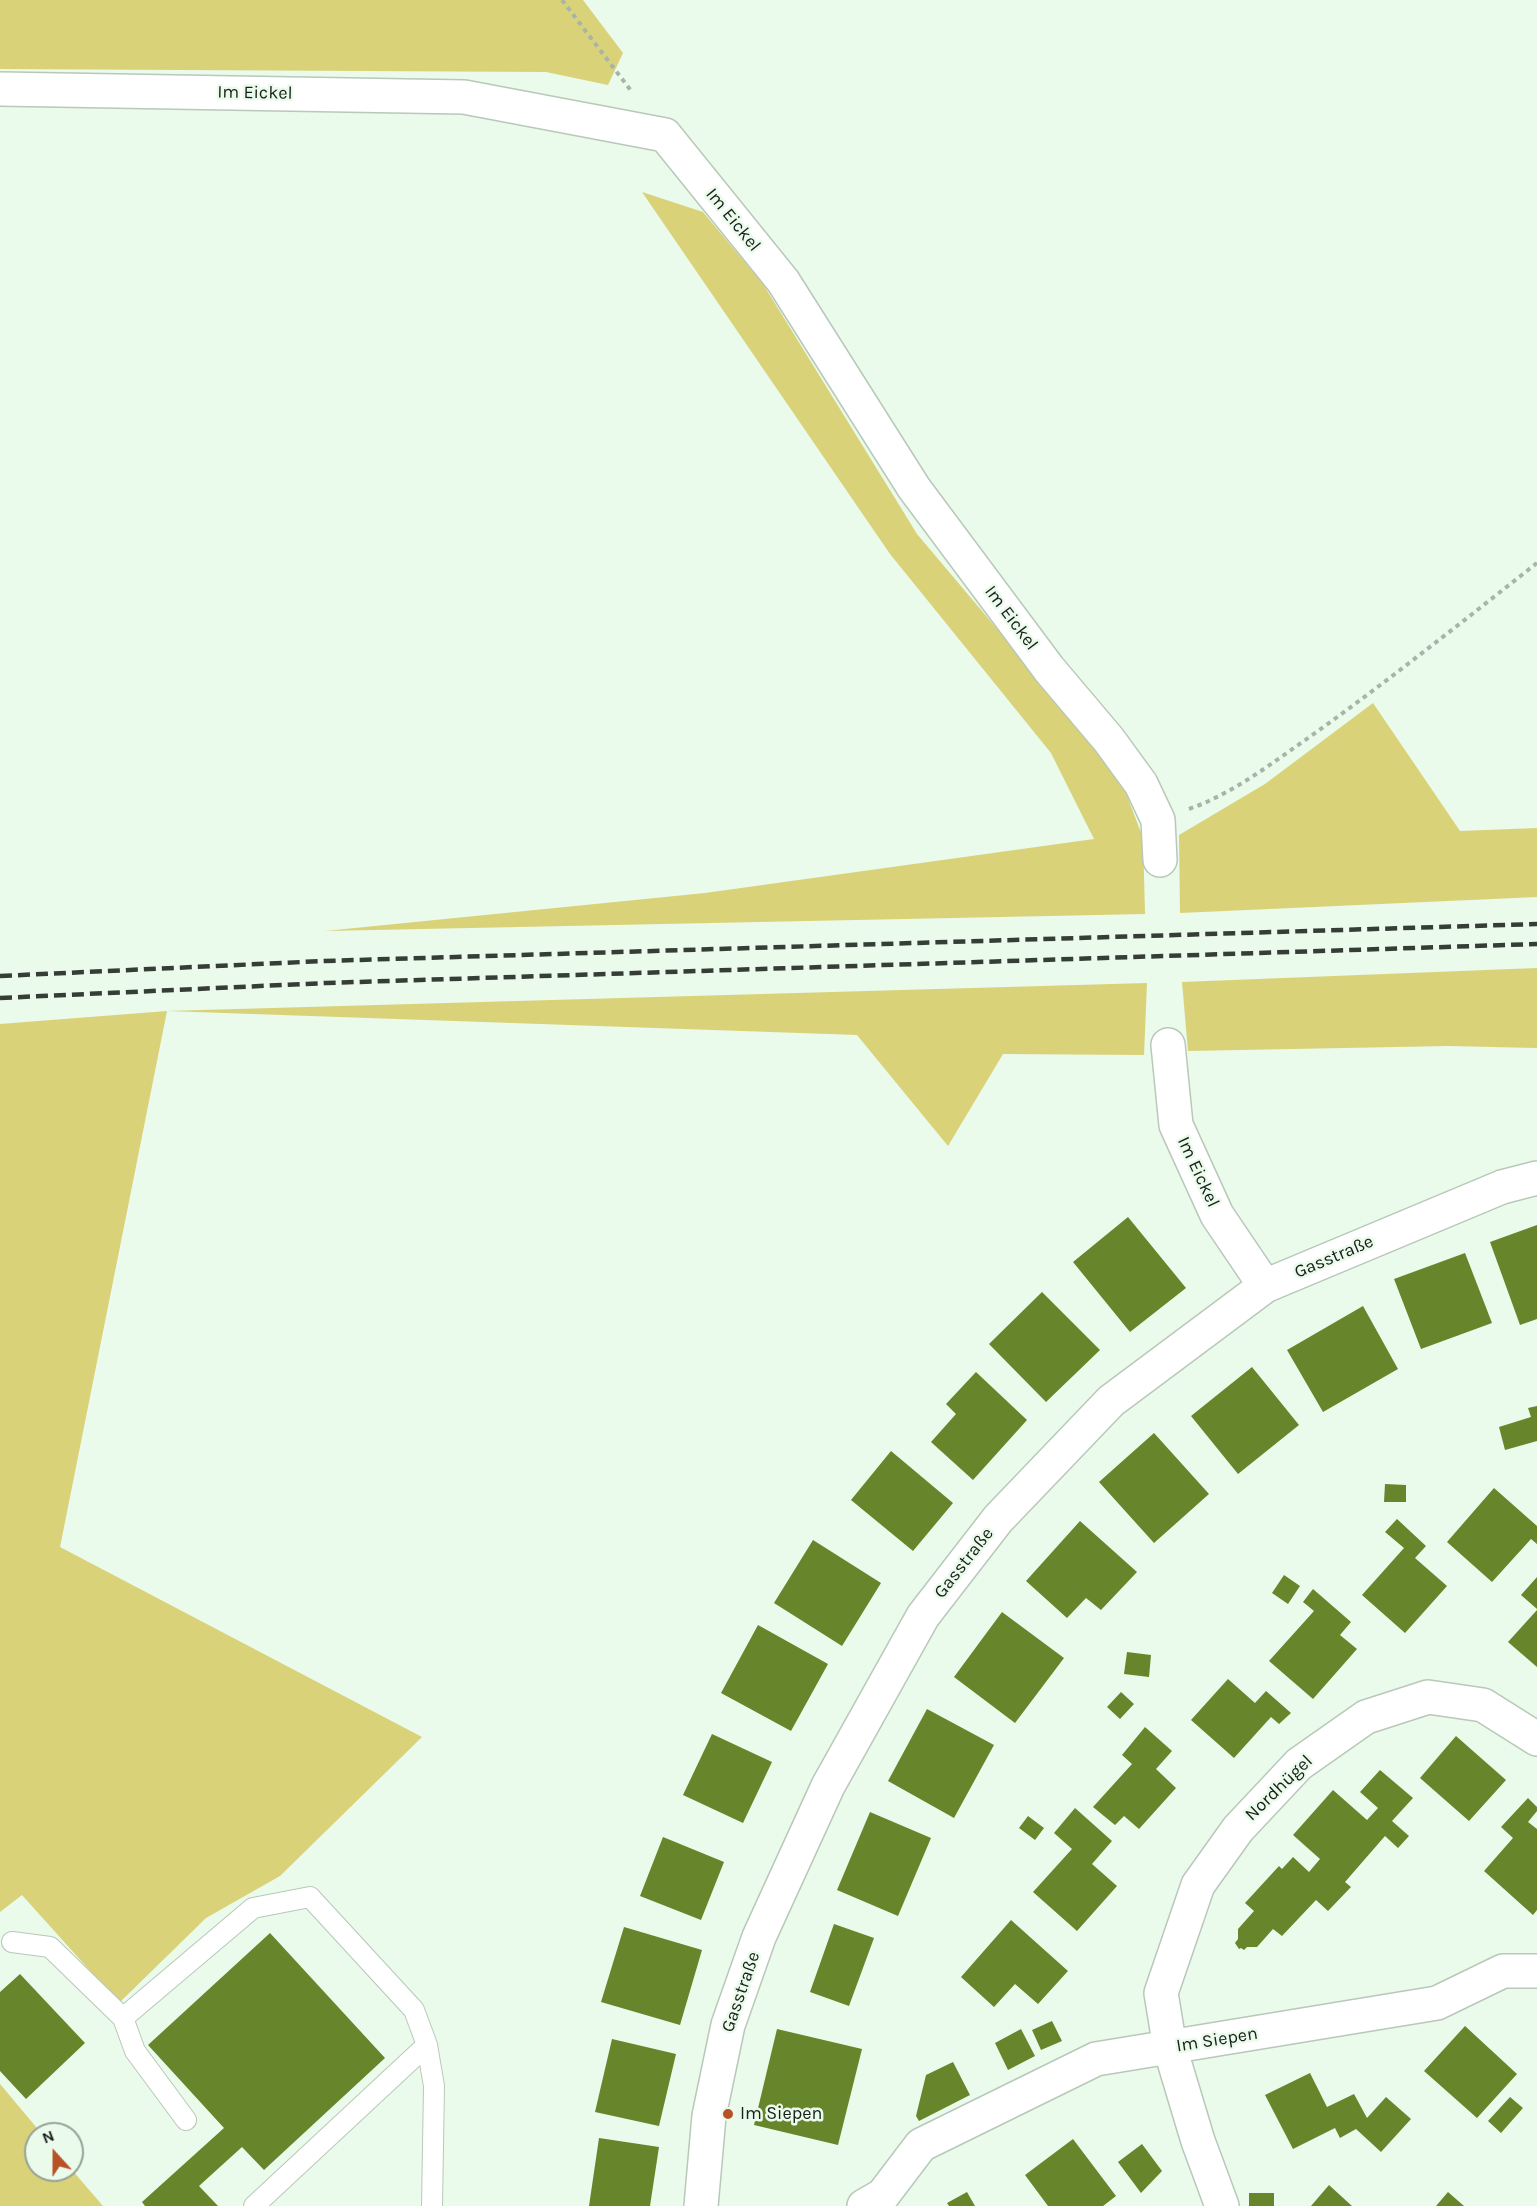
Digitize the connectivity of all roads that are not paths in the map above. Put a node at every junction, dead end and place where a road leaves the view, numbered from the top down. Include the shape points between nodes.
1 (0, 89) edge
2 (1160, 860) dead end
3 (1168, 1045) dead end
4 (1537, 1178) edge
5 (1265, 1286) junction
6 (1537, 1739) edge
7 (12, 1942) dead end
8 (1537, 1971) edge
9 (123, 2018) junction
10 (427, 2045) junction
11 (1170, 2048) junction
12 (186, 2120) dead end
13 (254, 2206) edge
14 (432, 2206) edge
15 (701, 2206) edge
16 (864, 2206) edge
17 (1222, 2206) edge

1 - 2 street, Im Eickel via 464,97 665,135 783,281 914,488 1049,669 1141,784 1158,820
3 - 5 street, Im Eickel via 1176,1125 1217,1215
4 - 5 street, Gasstraße via 1502,1187
5 - 15 street, Gasstraße via 1111,1401 998,1520 923,1616 828,1786 759,1937 728,2025 709,2116
6 - 11 street, Nordhügel via 1483,1705 1428,1698 1366,1717 1299,1764 1238,1829 1198,1885 1161,1993
7 - 9 lane via 50,1947
8 - 11 street, Im Siepen via 1503,1971 1437,2003
9 - 10 lane via 253,1908 310,1897 414,2010
9 - 12 lane via 135,2051
10 - 13 lane
10 - 14 lane via 434,2086
11 - 16 street, Im Siepen via 1096,2059 921,2145 883,2195
11 - 17 street, Nordhügel

